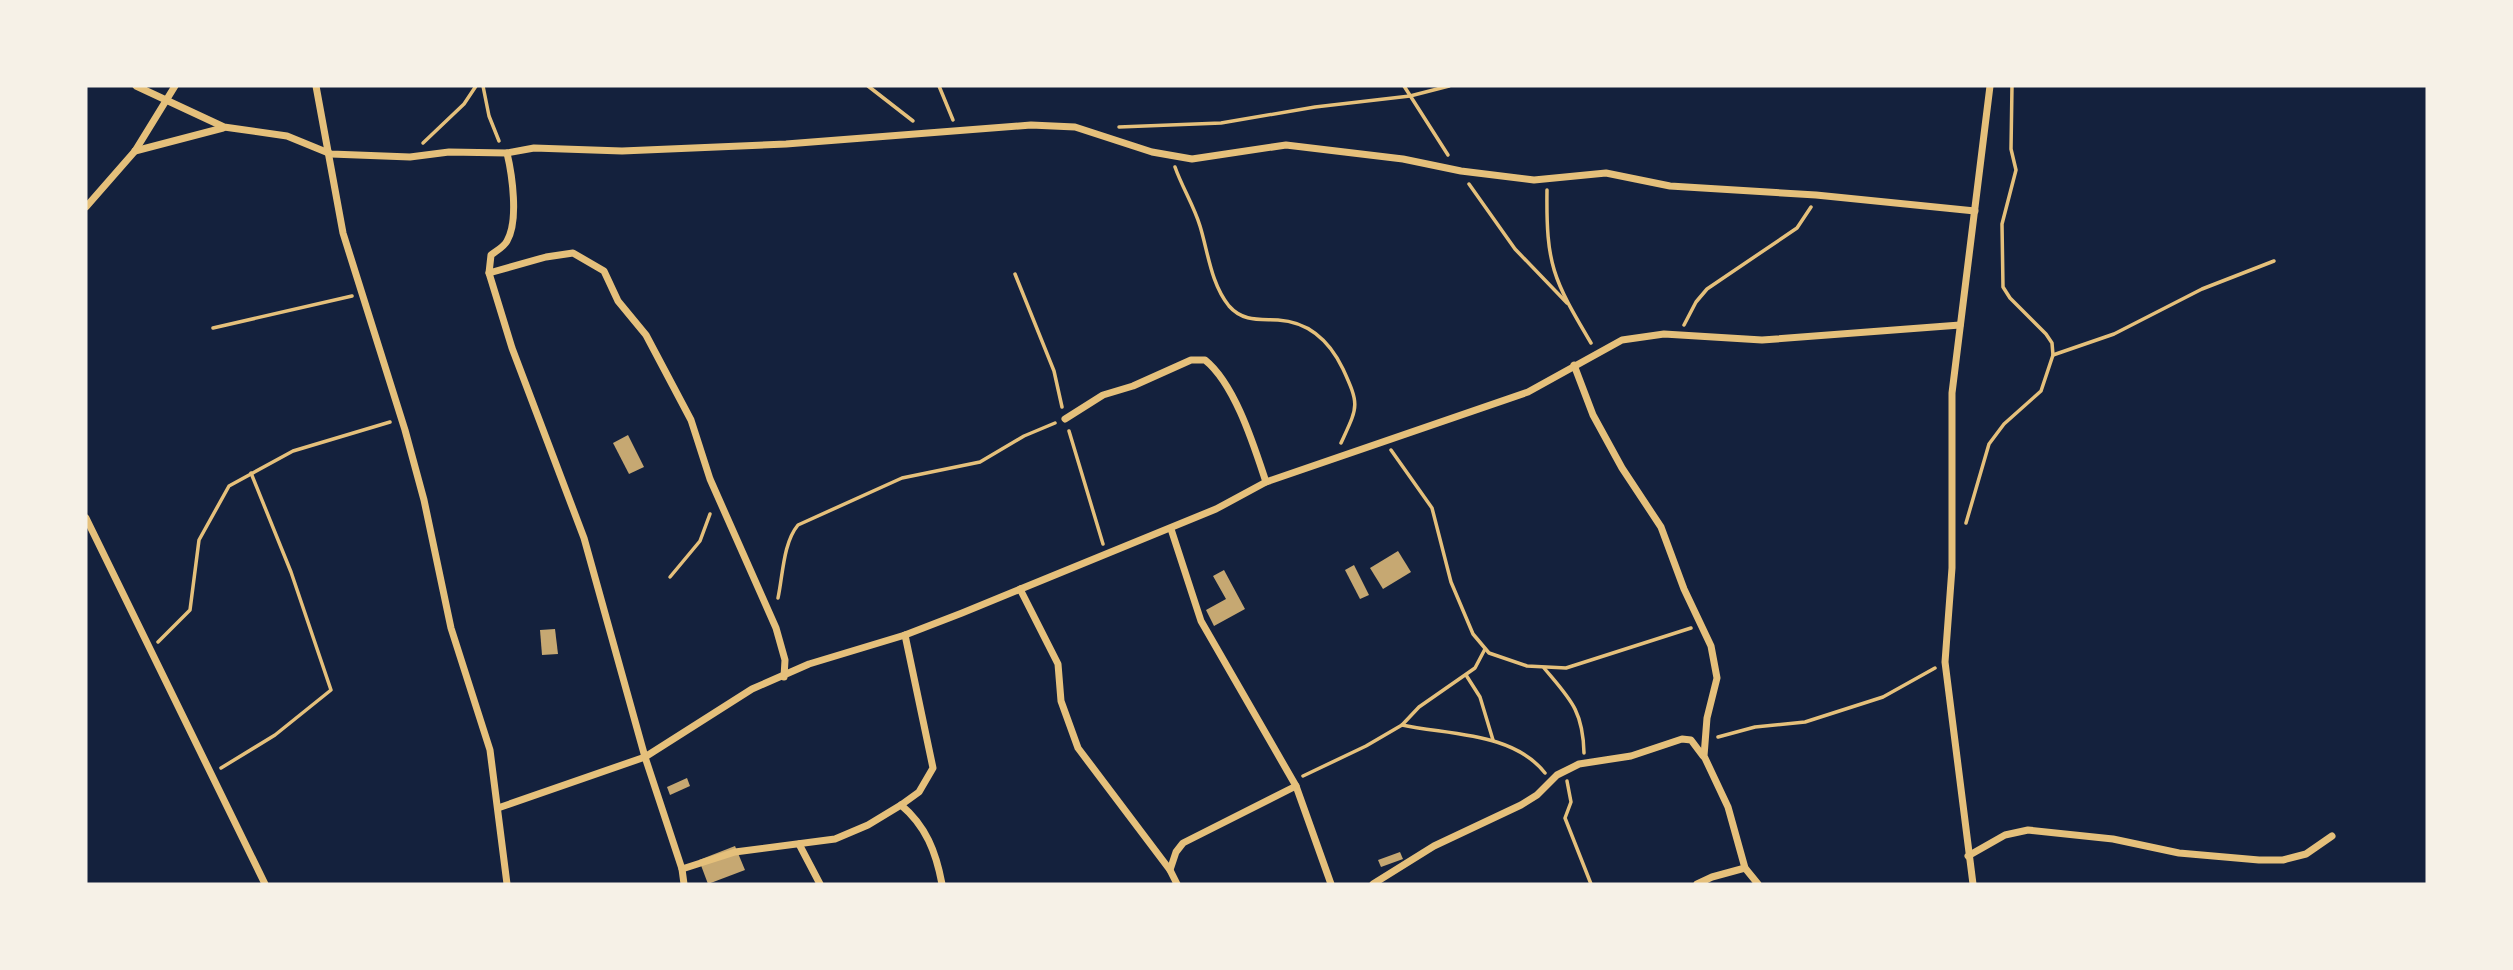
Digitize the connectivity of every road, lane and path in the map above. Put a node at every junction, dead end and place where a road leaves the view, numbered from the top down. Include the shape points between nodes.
1 (136, 86) edge
2 (175, 86) edge
3 (316, 86) edge
4 (476, 86) edge
5 (483, 86) edge
6 (868, 86) edge
7 (939, 86) edge
8 (1404, 86) edge
9 (1449, 86) edge
10 (1990, 86) edge
11 (2012, 86) edge
12 (1410, 96) junction
13 (167, 101) junction
14 (224, 127) junction
15 (1112, 127) dead end
16 (957, 131) junction
17 (930, 132) junction
18 (135, 151) junction
19 (505, 153) junction
20 (331, 154) junction
21 (1171, 156) junction
22 (410, 157) junction
23 (1461, 171) junction
24 (1548, 181) junction
25 (1816, 195) junction
26 (86, 207) edge
27 (1975, 211) junction
28 (2274, 261) dead end
29 (489, 273) junction
30 (361, 294) junction
31 (1567, 303) junction
32 (1960, 326) junction
33 (213, 328) dead end
34 (1677, 335) junction
35 (1597, 353) junction
36 (2053, 355) junction
37 (1574, 365) junction
38 (1065, 419) joint
39 (401, 420) junction
40 (1386, 442) junction
41 (1334, 458) junction
42 (251, 473) junction
43 (1266, 482) junction
44 (716, 491) junction
45 (86, 518) edge
46 (1171, 529) junction
47 (1963, 532) dead end
48 (670, 578) dead end
49 (1020, 589) junction
50 (1701, 624) junction
51 (776, 628) junction
52 (905, 635) junction
53 (1485, 649) junction
54 (148, 650) junction
55 (1945, 662) junction
56 (1544, 668) junction
57 (1466, 675) junction
58 (784, 677) junction
59 (1402, 724) junction
60 (1493, 741) junction
61 (1703, 742) junction
62 (1704, 756) junction
63 (645, 757) junction
64 (1579, 764) junction
65 (1568, 769) junction
66 (213, 773) junction
67 (1550, 781) junction
68 (1295, 784) junction
69 (901, 805) junction
70 (498, 808) junction
71 (2332, 836) dead end
72 (799, 844) junction
73 (1968, 856) junction
74 (1745, 868) junction
75 (682, 869) junction
76 (1170, 870) junction
77 (265, 884) edge
78 (507, 884) edge
79 (684, 884) edge
80 (820, 884) edge
81 (942, 884) edge
82 (1177, 884) edge
83 (1331, 884) edge
84 (1373, 884) edge
85 (1591, 884) edge
86 (1697, 884) edge
87 (1758, 884) edge
88 (1973, 884) edge

1 - 13 street
2 - 13 street
3 - 20 street
4 - 22 path
5 - 19 path via 489,116
6 - 17 path
7 - 16 path
8 - 12 path
9 - 12 path
10 - 27 street
11 - 36 path via 2015,170 2002,224 2003,287 2046,334
12 - 15 path via 1221,123
12 - 23 path
13 - 14 street
13 - 18 street
14 - 18 street
14 - 20 street via 287,136
16 - 17 street
16 - 21 street via 1075,127
17 - 19 street via 799,144 622,151 534,148
18 - 26 street
19 - 22 street
19 - 29 street via 514,182 511,231 491,255
20 - 22 street
20 - 30 street via 343,233
21 - 23 street via 1203,159 1286,145
21 - 41 path via 1200,225 1218,290 1231,308 1261,322 1278,320 1302,327 1324,338 1338,358 1357,404
23 - 24 street
23 - 31 path via 1515,249
24 - 25 street via 1606,173 1670,186
24 - 31 path via 1548,256
25 - 27 street
25 - 34 path via 1802,225 1703,293
27 - 32 street
28 - 36 path via 2202,289 2114,334
29 - 44 street via 573,253 604,271 618,301 646,335 691,420
29 - 63 street via 512,348 584,538
30 - 33 path
30 - 39 street
31 - 35 path
32 - 34 street via 1762,340
32 - 55 street via 1952,393 1952,568
34 - 35 street via 1622,340
35 - 37 street
36 - 47 path via 2041,391 1989,444
37 - 40 street via 1528,392
37 - 50 street via 1593,415 1661,527
38 - 43 street via 1103,395 1191,360 1205,360 1226,386
38 - 51 path via 980,462 902,478 798,524 787,549
39 - 42 path via 293,452
39 - 70 street via 424,500 451,628 490,750
40 - 41 street
40 - 53 path via 1432,508 1451,582 1473,634
41 - 43 street
42 - 54 path via 229,486 206,522 199,540 190,610
42 - 66 path via 331,690 275,735
43 - 46 street
44 - 48 path via 705,533
44 - 51 street
45 - 54 street
46 - 49 street
46 - 68 street via 1201,621
49 - 52 street
49 - 76 street via 1058,664 1061,701 1078,748
50 - 56 path via 1597,660
50 - 61 street via 1717,678
51 - 58 street via 785,660
52 - 58 street via 840,653
52 - 69 street via 933,768 919,792
53 - 56 path via 1509,661
53 - 57 path
54 - 66 street
55 - 61 path via 1883,697 1794,725 1755,727
55 - 73 street
56 - 64 path via 1580,716 1584,755
57 - 59 path
57 - 60 path via 1480,697
58 - 63 street via 752,689
59 - 60 path
59 - 68 path
60 - 67 path via 1532,760
61 - 62 street
62 - 64 street via 1691,740 1682,739 1631,757
62 - 74 street via 1728,807
63 - 70 street
63 - 75 street
64 - 65 street
65 - 67 street
65 - 85 path via 1571,802 1565,818
66 - 77 street
67 - 84 street via 1537,796 1434,846
68 - 76 street via 1183,843
68 - 83 street
69 - 72 street via 835,839
69 - 81 street via 920,822
70 - 78 street
71 - 73 street via 2306,854 2259,860 2028,830 2005,835
72 - 75 street via 735,852
72 - 80 street
73 - 88 street
74 - 86 street
74 - 87 street
75 - 79 street
76 - 82 street

